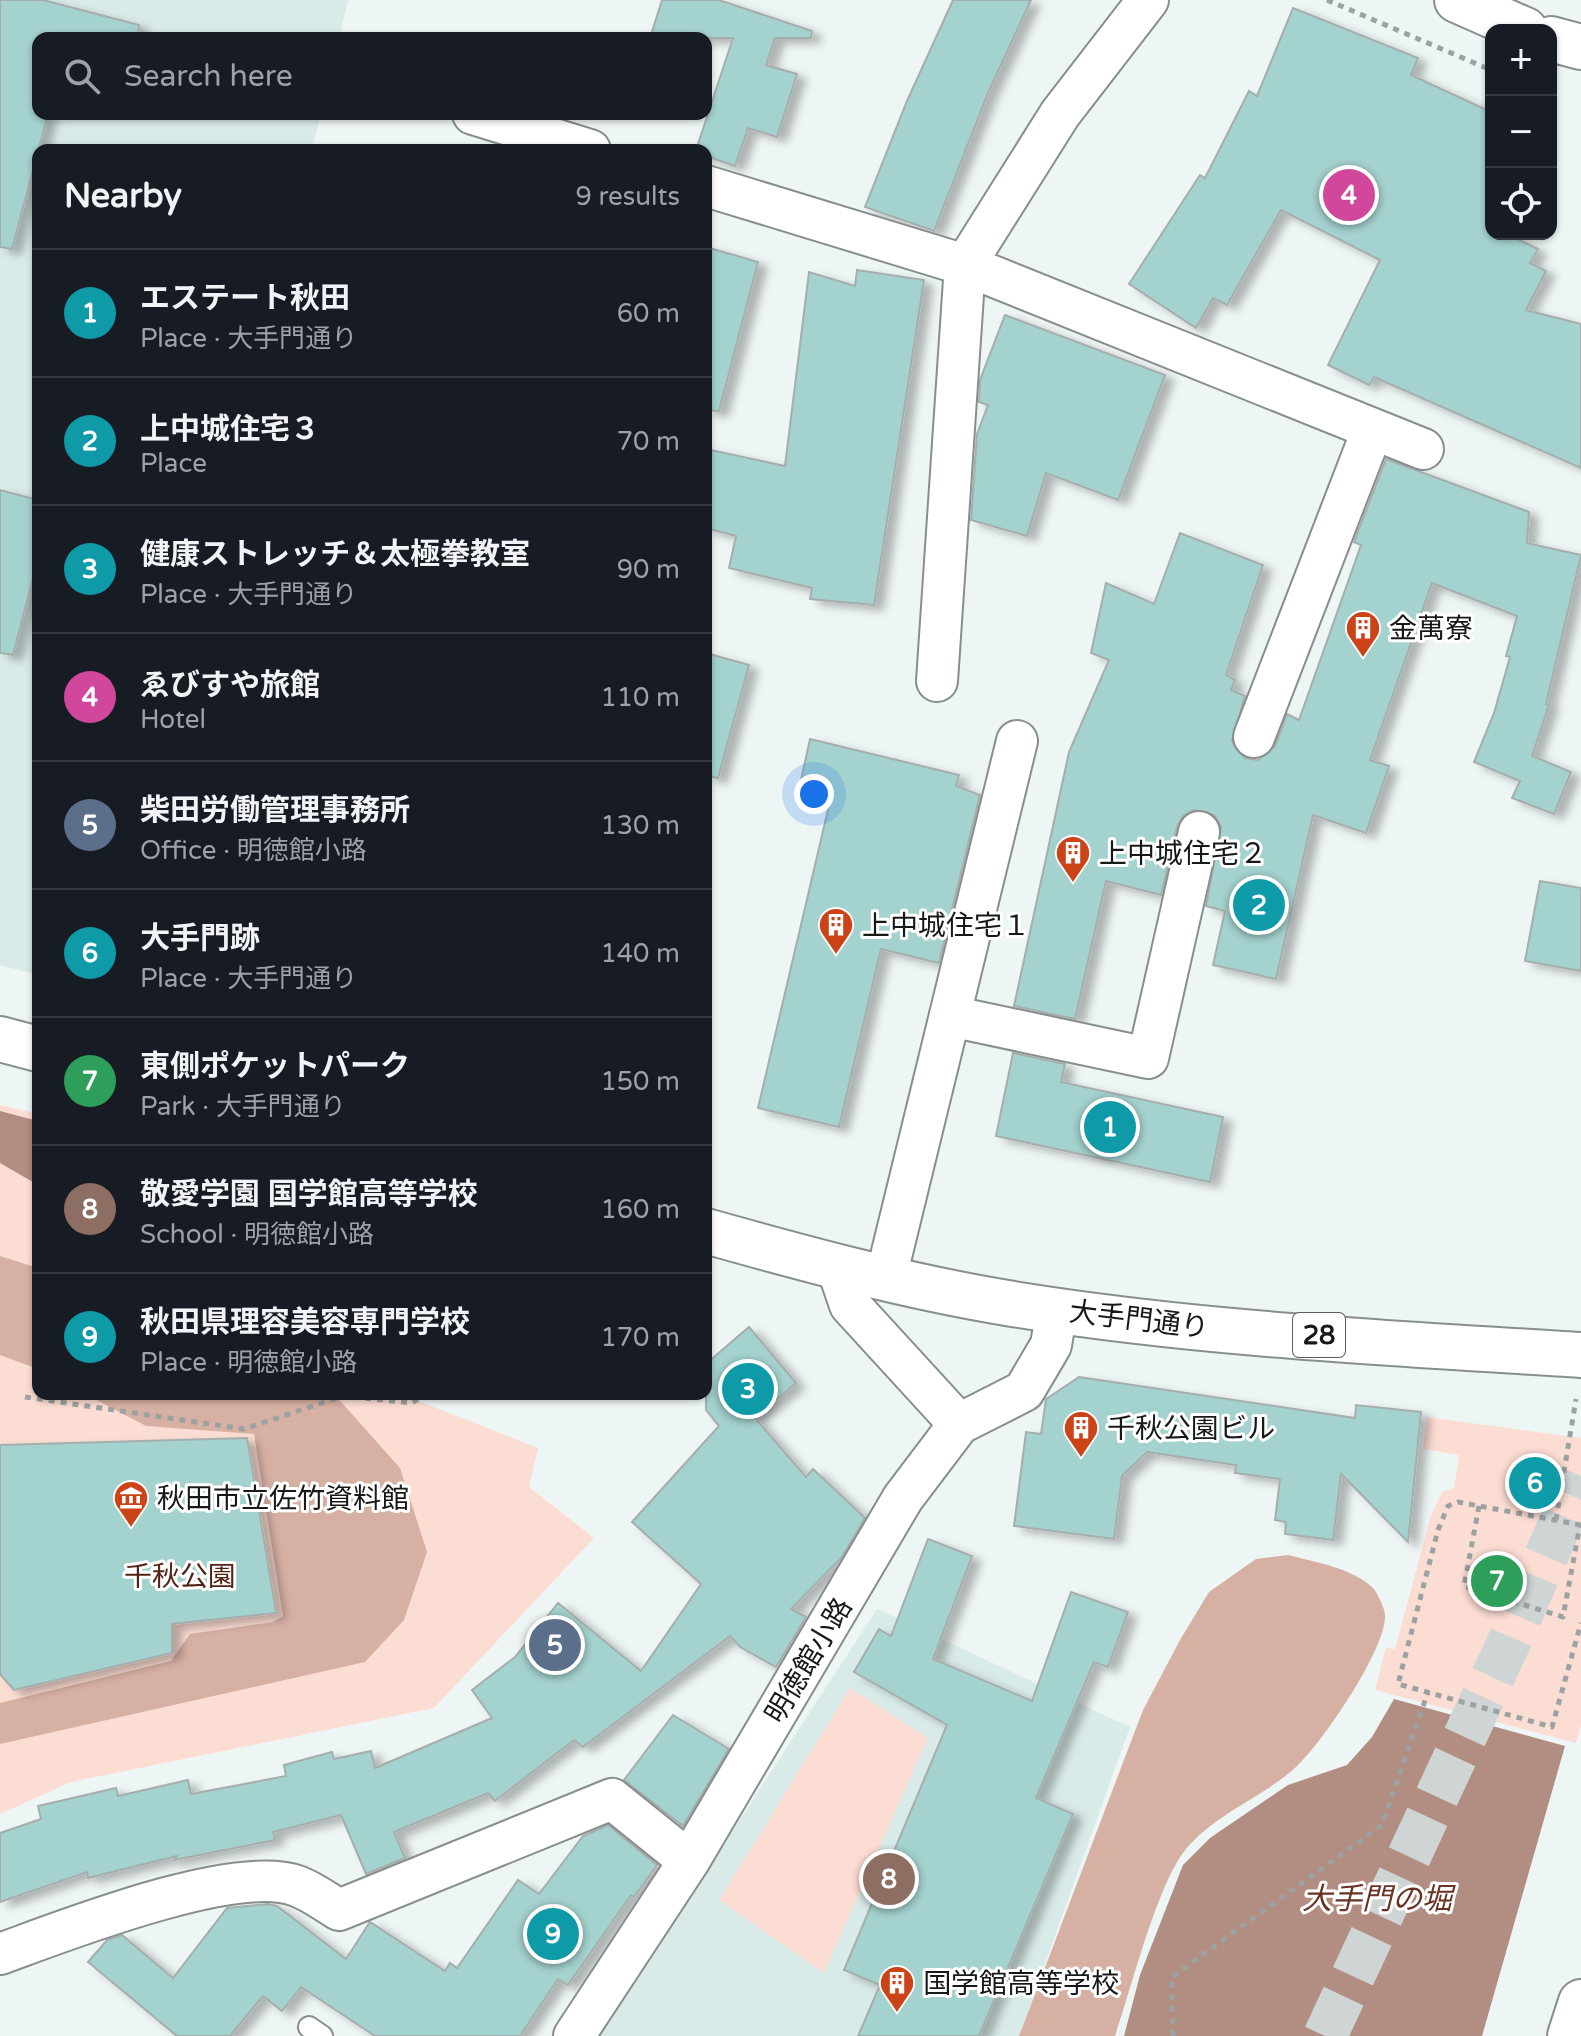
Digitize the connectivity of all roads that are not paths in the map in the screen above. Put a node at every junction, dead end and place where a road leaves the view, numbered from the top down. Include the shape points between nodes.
1 (1148, 0) edge
2 (1457, 0) edge
3 (1511, 24) edge
4 (1557, 41) edge
5 (1581, 47) edge
6 (492, 120) edge
7 (570, 144) edge
8 (712, 188) edge
9 (965, 265) junction
10 (1372, 431) junction
11 (1423, 449) dead end
12 (937, 681) dead end
13 (1254, 737) dead end
14 (1017, 741) dead end
15 (1199, 832) dead end
16 (950, 1016) junction
17 (0, 1039) edge
18 (32, 1047) edge
19 (712, 1233) edge
20 (837, 1267) junction
21 (886, 1277) junction
22 (1057, 1309) junction
23 (1580, 1369) edge
24 (959, 1424) junction
25 (689, 1861) junction
26 (0, 1954) edge
27 (1581, 2002) edge
28 (574, 2036) edge
29 (1570, 2036) edge

1 - 9 street via 1060,114
2 - 3 main road
4 - 5 main road
6 - 7 street
8 - 9 street
9 - 10 street
9 - 12 street
10 - 11 street
10 - 13 street
14 - 16 street
15 - 16 street via 1148,1058
16 - 21 street
17 - 18 main road
19 - 20 main road, 大手門通り / 28
20 - 21 main road, 大手門通り / 28
20 - 24 street via 850,1305
21 - 22 main road, 大手門通り / 28
22 - 23 main road, 大手門通り / 28
22 - 24 street, 明徳館小路 via 1051,1345 1024,1391
24 - 25 street, 明徳館小路 via 903,1498
25 - 26 street via 612,1799 339,1910 295,1885 253,1882 160,1902
25 - 28 street, 明徳館小路
27 - 29 main road

